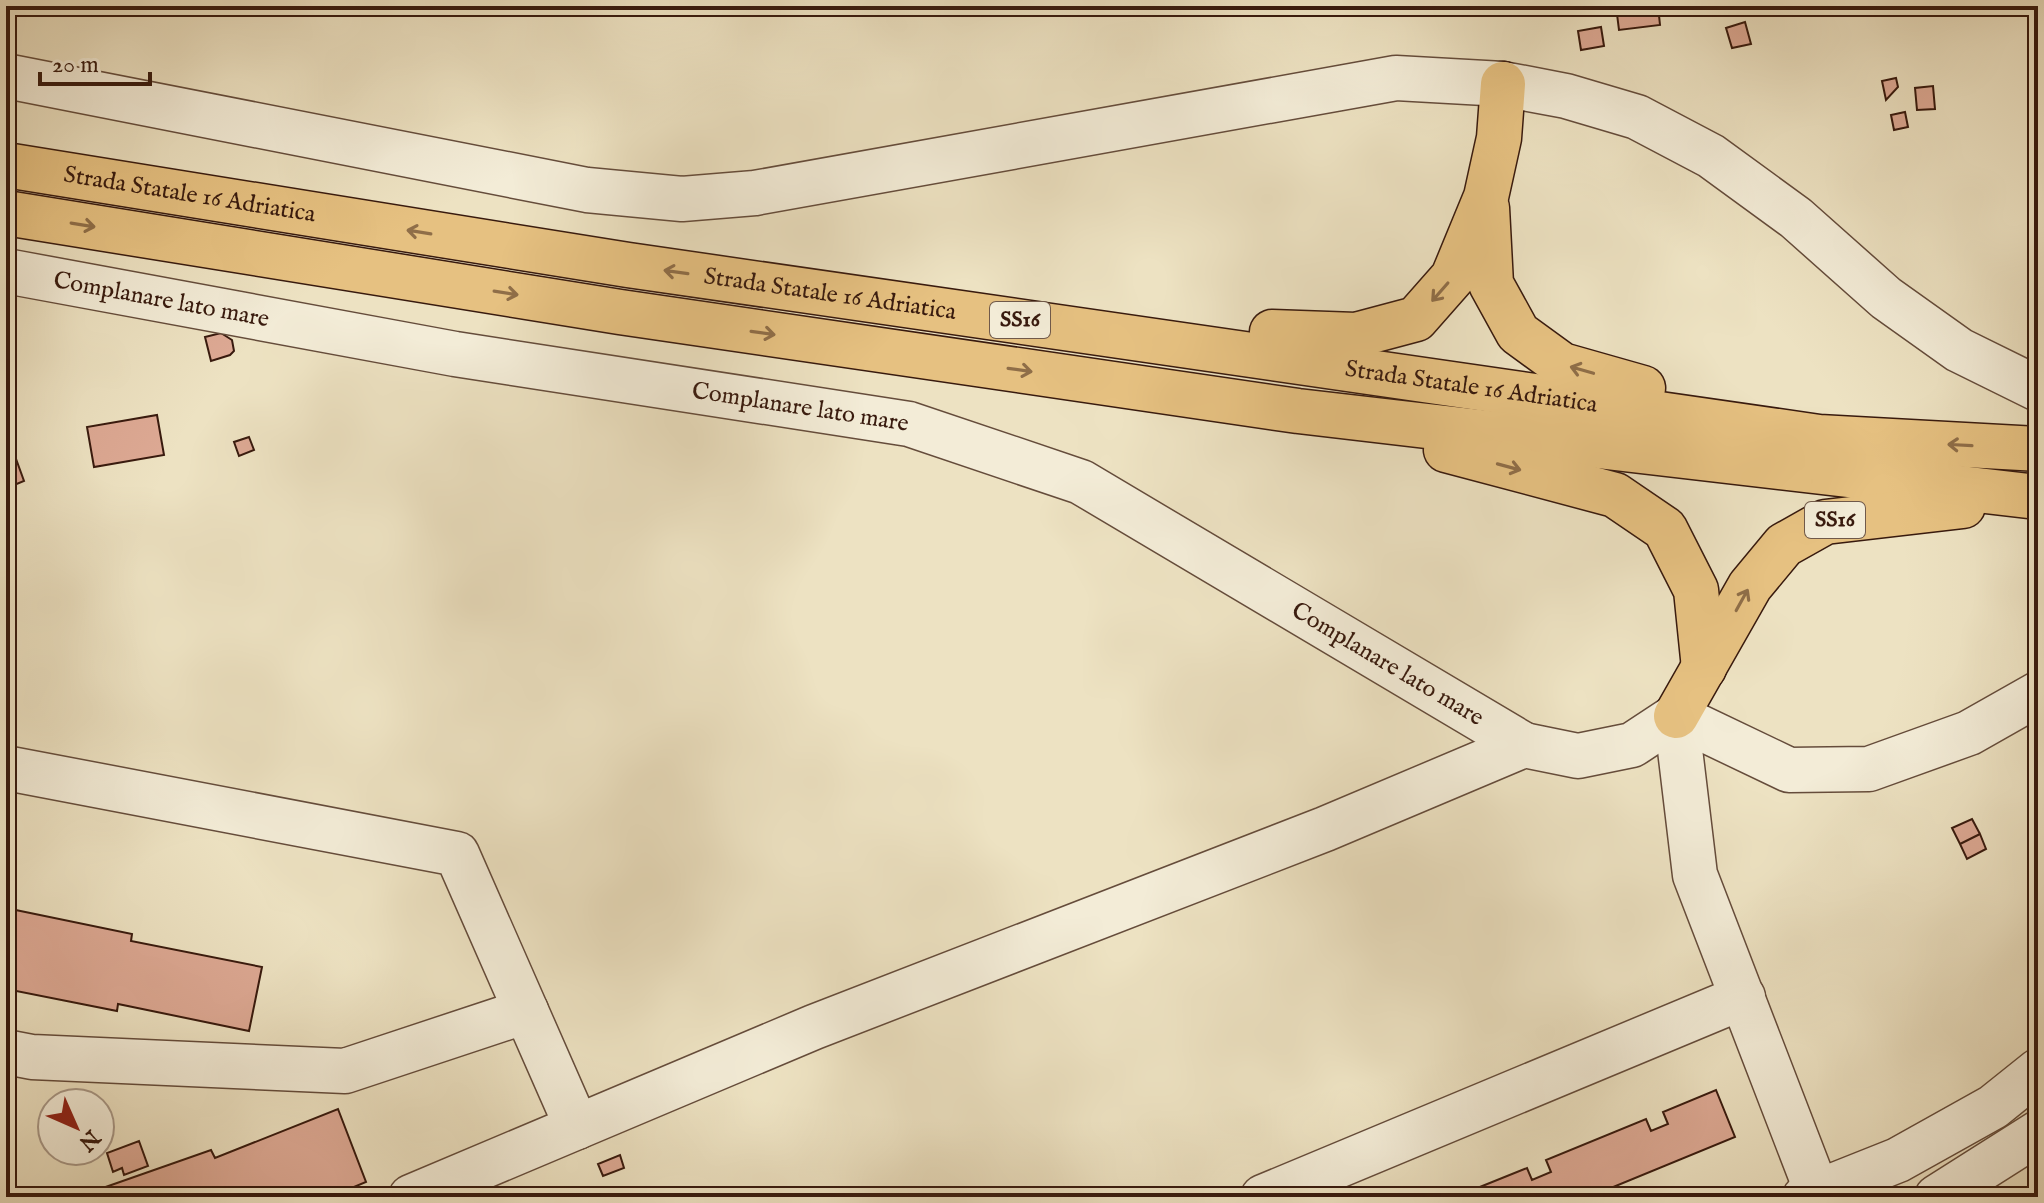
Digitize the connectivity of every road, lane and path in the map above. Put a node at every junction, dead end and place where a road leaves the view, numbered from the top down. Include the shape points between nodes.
1 (6, 76) edge
2 (1503, 84) junction
3 (6, 165) edge
4 (1486, 197) junction
5 (6, 213) edge
6 (6, 271) edge
7 (1034, 322) junction
8 (2038, 389) edge
9 (1298, 411) junction
10 (1819, 437) junction
11 (2038, 449) edge
12 (2038, 497) edge
13 (1704, 668) junction
14 (2038, 694) edge
15 (1676, 716) junction
16 (1524, 745) junction
17 (6, 768) edge
18 (1743, 997) junction
19 (526, 1011) junction
20 (6, 1052) edge
21 (2038, 1071) edge
22 (577, 1127) junction
23 (2038, 1133) edge
24 (1308, 1188) edge
25 (1814, 1195) edge
26 (411, 1197) edge
27 (1263, 1197) edge
28 (1937, 1197) edge

1 - 2 street via 587,190 682,199 755,193 1396,78
2 - 4 highway, SS16 via 1499,138
2 - 8 street via 1637,117 1711,156 1947,342
7 -> 3 highway, Strada Statale 16 Adriatica / SS16 via 628,265
4 -> 7 highway, SS16 via 1453,277 1416,319 1356,335
10 -> 4 highway, SS16 via 1562,365 1518,333 1491,284
5 -> 9 highway, Strada Statale 16 Adriatica / SS16 via 620,312
6 - 16 street, Complanare lato mare via 455,354 909,424 1081,482
7 - 10 highway, Strada Statale 16 Adriatica / SS16
9 - 12 highway, Strada Statale 16 Adriatica / SS16
9 -> 13 highway, SS16 via 1615,495 1665,529 1696,590
11 -> 10 highway, Strada Statale 16 Adriatica / SS16
13 -> 12 highway, SS16 via 1767,565 1784,545 1825,522
13 - 15 highway, SS16
14 - 15 street via 1969,733 1869,769 1789,770
15 - 16 street, Complanare lato mare via 1632,745 1578,756
15 - 18 street via 1695,875
16 - 22 street via 1325,829 814,1027
17 - 19 street via 457,854
18 - 24 street
18 - 25 street
19 - 20 street via 345,1071
19 - 22 street
21 - 25 street via 1993,1107 1898,1160
22 - 26 street
23 - 28 street
24 - 27 street

